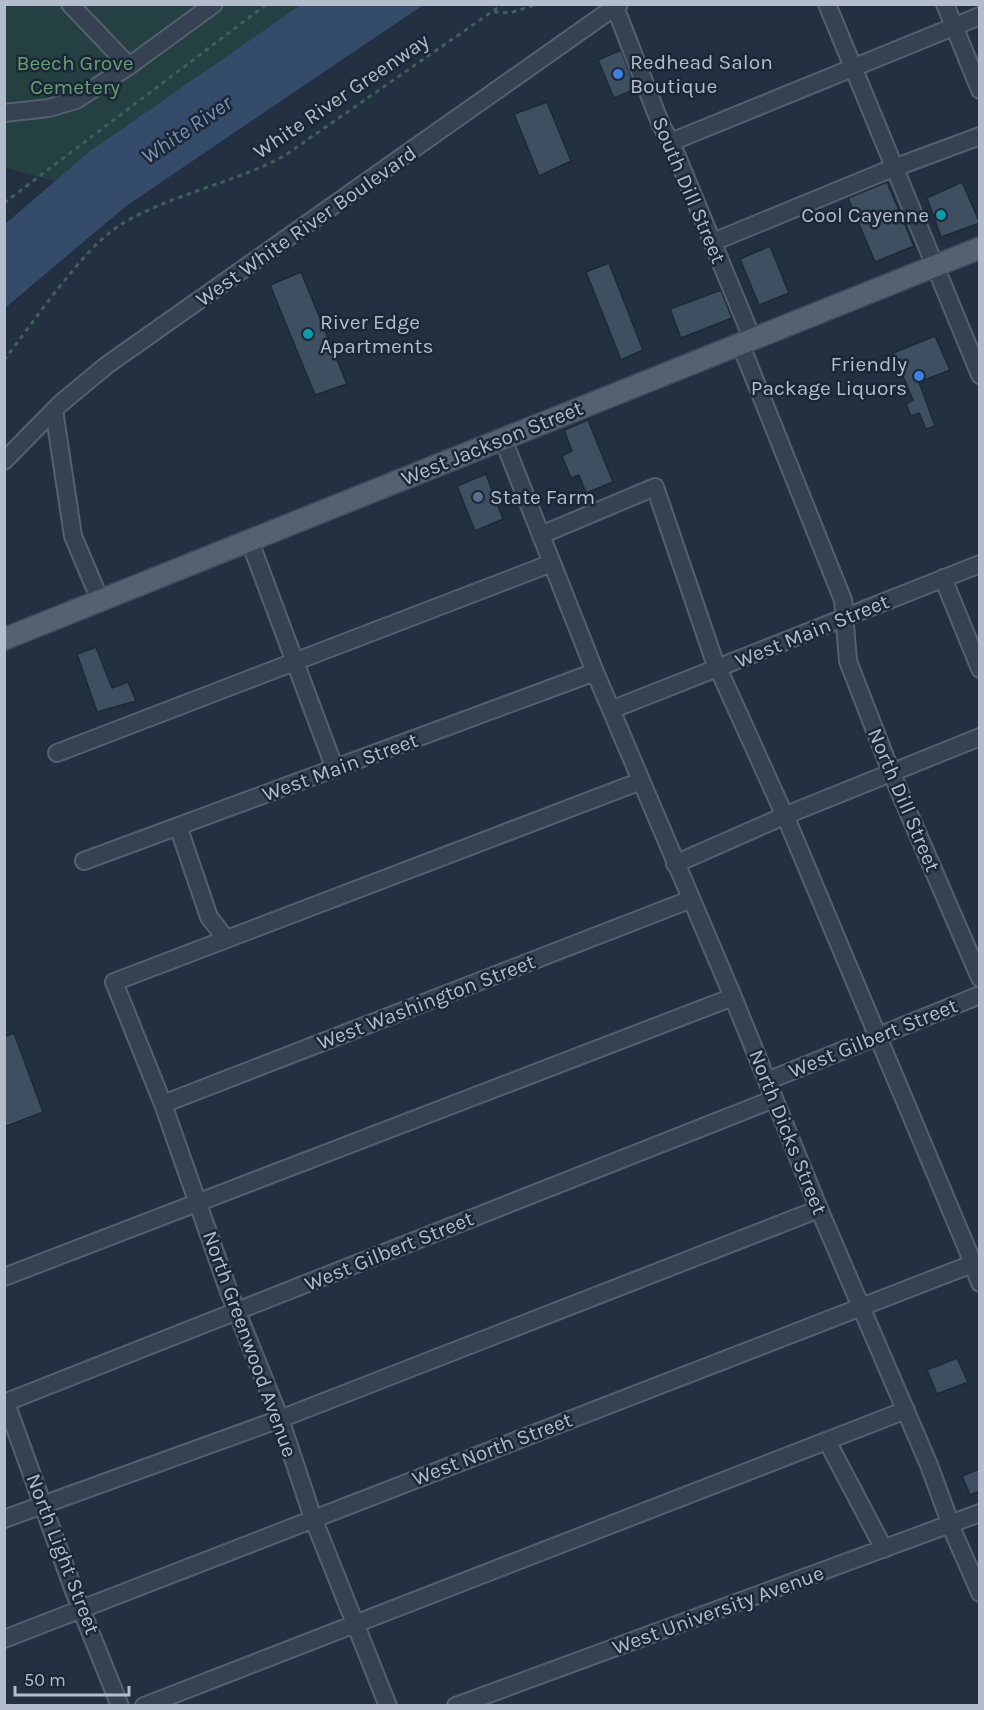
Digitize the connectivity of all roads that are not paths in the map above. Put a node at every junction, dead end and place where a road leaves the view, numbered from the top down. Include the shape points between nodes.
1 (70, 4) edge
2 (214, 4) edge
3 (827, 4) edge
4 (945, 4) edge
5 (617, 6) edge
6 (980, 16) edge
7 (954, 27) junction
8 (129, 66) junction
9 (854, 67) junction
10 (980, 90) edge
11 (4, 113) edge
12 (980, 136) edge
13 (671, 142) junction
14 (895, 167) junction
15 (713, 242) junction
16 (980, 248) edge
17 (935, 267) junction
18 (746, 340) junction
19 (978, 366) edge
20 (54, 410) junction
21 (503, 439) junction
22 (4, 461) edge
23 (541, 535) junction
24 (249, 539) junction
25 (552, 563) junction
26 (980, 564) edge
27 (943, 578) junction
28 (100, 600) junction
29 (846, 618) junction
30 (4, 639) edge
31 (294, 664) junction
32 (719, 668) junction
33 (980, 669) edge
34 (595, 672) junction
35 (611, 710) junction
36 (980, 737) edge
37 (57, 753) dead end
38 (335, 769) junction
39 (891, 772) junction
40 (641, 781) junction
41 (784, 816) junction
42 (177, 826) junction
43 (84, 861) dead end
44 (675, 864) junction
45 (689, 900) junction
46 (226, 939) junction
47 (980, 978) edge
48 (980, 995) edge
49 (733, 998) junction
50 (877, 1036) junction
51 (767, 1081) junction
52 (774, 1099) junction
53 (163, 1104) junction
54 (198, 1202) junction
55 (819, 1209) junction
56 (975, 1262) edge
57 (4, 1277) edge
58 (980, 1283) edge
59 (862, 1308) junction
60 (238, 1311) junction
61 (5, 1403) edge
62 (906, 1410) junction
63 (280, 1419) junction
64 (827, 1441) junction
65 (43, 1504) junction
66 (980, 1513) edge
67 (313, 1518) junction
68 (4, 1519) edge
69 (951, 1524) junction
70 (884, 1549) junction
71 (980, 1593) edge
72 (82, 1609) junction
73 (355, 1623) junction
74 (4, 1639) edge
75 (120, 1706) edge
76 (144, 1706) edge
77 (388, 1706) edge
78 (456, 1706) edge

1 - 8 street
2 - 8 street
3 - 9 street
4 - 7 street
5 - 13 street, South Dill Street via 661,125
5 - 20 street, West White River Boulevard via 133,345
6 - 7 street
7 - 9 street
7 - 10 street
8 - 11 street via 76,100 49,108
9 - 13 street
9 - 14 street
12 - 14 street
13 - 15 street, South Dill Street
14 - 15 street
14 - 17 street
15 - 18 street, South Dill Street
16 - 17 main road, West Jackson Street
17 - 18 main road, West Jackson Street
17 - 19 street
18 - 21 main road, West Jackson Street
18 - 29 street, South Dill Street via 843,600
20 - 22 street, West White River Boulevard
20 - 28 street via 73,536
21 - 23 street, North Dicks Street
21 - 24 main road, West Jackson Street
23 - 25 street, North Dicks Street
23 - 32 street via 655,487
24 - 28 main road, West Jackson Street
24 - 31 street
25 - 31 street
25 - 34 street, North Dicks Street
26 - 27 street, West Main Street
27 - 29 street, West Main Street
27 - 33 street
28 - 30 main road, West Jackson Street
29 - 32 street, West Main Street
29 - 39 street, North Dill Street via 848,661
31 - 37 street
31 - 38 street
32 - 35 street, West Main Street
32 - 41 street
34 - 35 street, North Dicks Street
34 - 38 street, West Main Street
35 - 40 street, North Dicks Street
36 - 39 street
38 - 42 street, West Main Street
39 - 41 street
39 - 47 street, North Dill Street
40 - 44 street, North Dicks Street
40 - 46 street
41 - 44 street
41 - 50 street
42 - 43 street, West Main Street
42 - 46 street via 209,917
44 - 45 street, North Dicks Street
45 - 49 street, North Dicks Street
45 - 53 street, West Washington Street
46 - 53 street, North Greenwood Avenue via 114,982
48 - 50 street, West Gilbert Street
49 - 51 street, North Dicks Street
49 - 54 street
50 - 51 street, West Gilbert Street
50 - 56 street
51 - 52 street, North Dicks Street
52 - 55 street, North Dicks Street
52 - 60 street, West Gilbert Street
53 - 54 street, North Greenwood Avenue
54 - 57 street
54 - 60 street, North Greenwood Avenue
55 - 59 street, North Dicks Street
55 - 63 street
56 - 58 street
56 - 59 street, West North Street
59 - 62 street, North Dicks Street
59 - 67 street, West North Street
60 - 61 street, West Gilbert Street
60 - 63 street, North Greenwood Avenue
61 - 65 street, North Light Street
62 - 64 street
62 - 69 street, North Dicks Street
63 - 65 street
63 - 67 street, North Greenwood Avenue
64 - 70 street
64 - 73 street
65 - 68 street
65 - 72 street, North Light Street
66 - 69 street, West University Avenue
67 - 72 street, West North Street
67 - 73 street, North Greenwood Avenue
69 - 70 street, West University Avenue
69 - 71 street, North Dicks Street
70 - 78 street, West University Avenue
72 - 74 street, West North Street
72 - 75 street, North Light Street
73 - 76 street
73 - 77 street, North Greenwood Avenue

